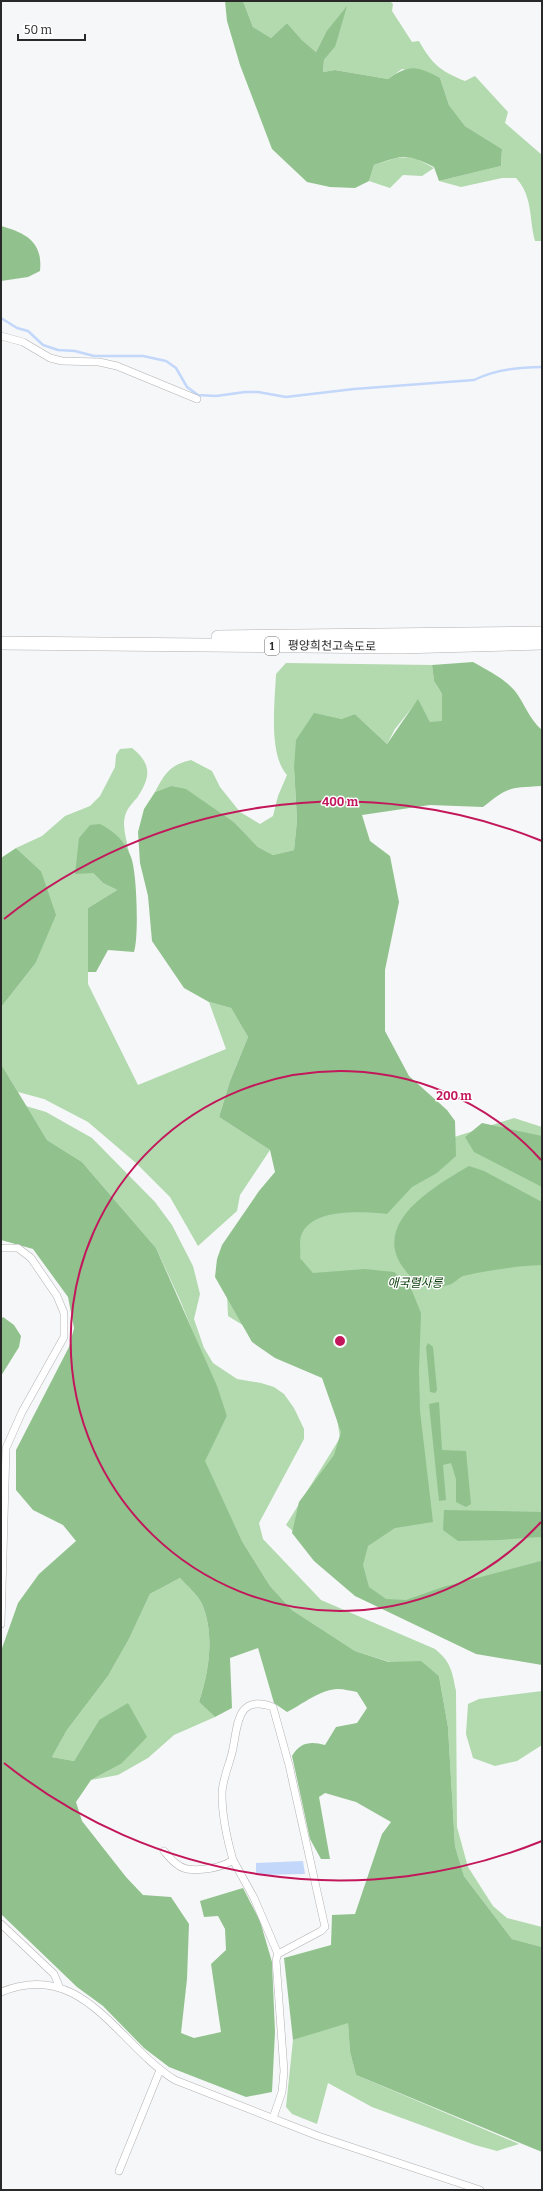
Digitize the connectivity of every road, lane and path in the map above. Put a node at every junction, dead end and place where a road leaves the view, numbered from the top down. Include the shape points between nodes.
1 (1, 336) edge
2 (197, 399) dead end
3 (542, 633) edge
4 (1, 636) edge
5 (1, 643) edge
6 (542, 643) edge
7 (1, 1248) edge
8 (1, 1624) edge
9 (164, 1852) dead end
10 (233, 1860) junction
11 (1, 1924) edge
12 (278, 1954) junction
13 (59, 1986) junction
14 (1, 1992) edge
15 (160, 2070) junction
16 (273, 2118) junction
17 (119, 2171) dead end
18 (480, 2190) edge

1 - 2 street via 23,342 50,358 117,366
3 - 4 highway, 평양희천고속도로 / 1
5 - 6 highway, 평양희천고속도로 / 1 via 401,647
7 - 8 street via 18,1248 31,1258 57,1296 64,1313 64,1338 22,1412 6,1448
9 - 10 street via 186,1869 218,1867
10 - 12 street via 254,1898
10 - 12 street via 225,1826 222,1793 238,1720 244,1710 265,1704 274,1708 325,1927
11 - 13 street via 54,1974
12 - 16 street via 276,1970 284,2071 282,2092
13 - 14 street via 23,1986
13 - 15 street via 98,2009
15 - 16 street via 175,2080
15 - 17 street
16 - 18 street via 318,2136

